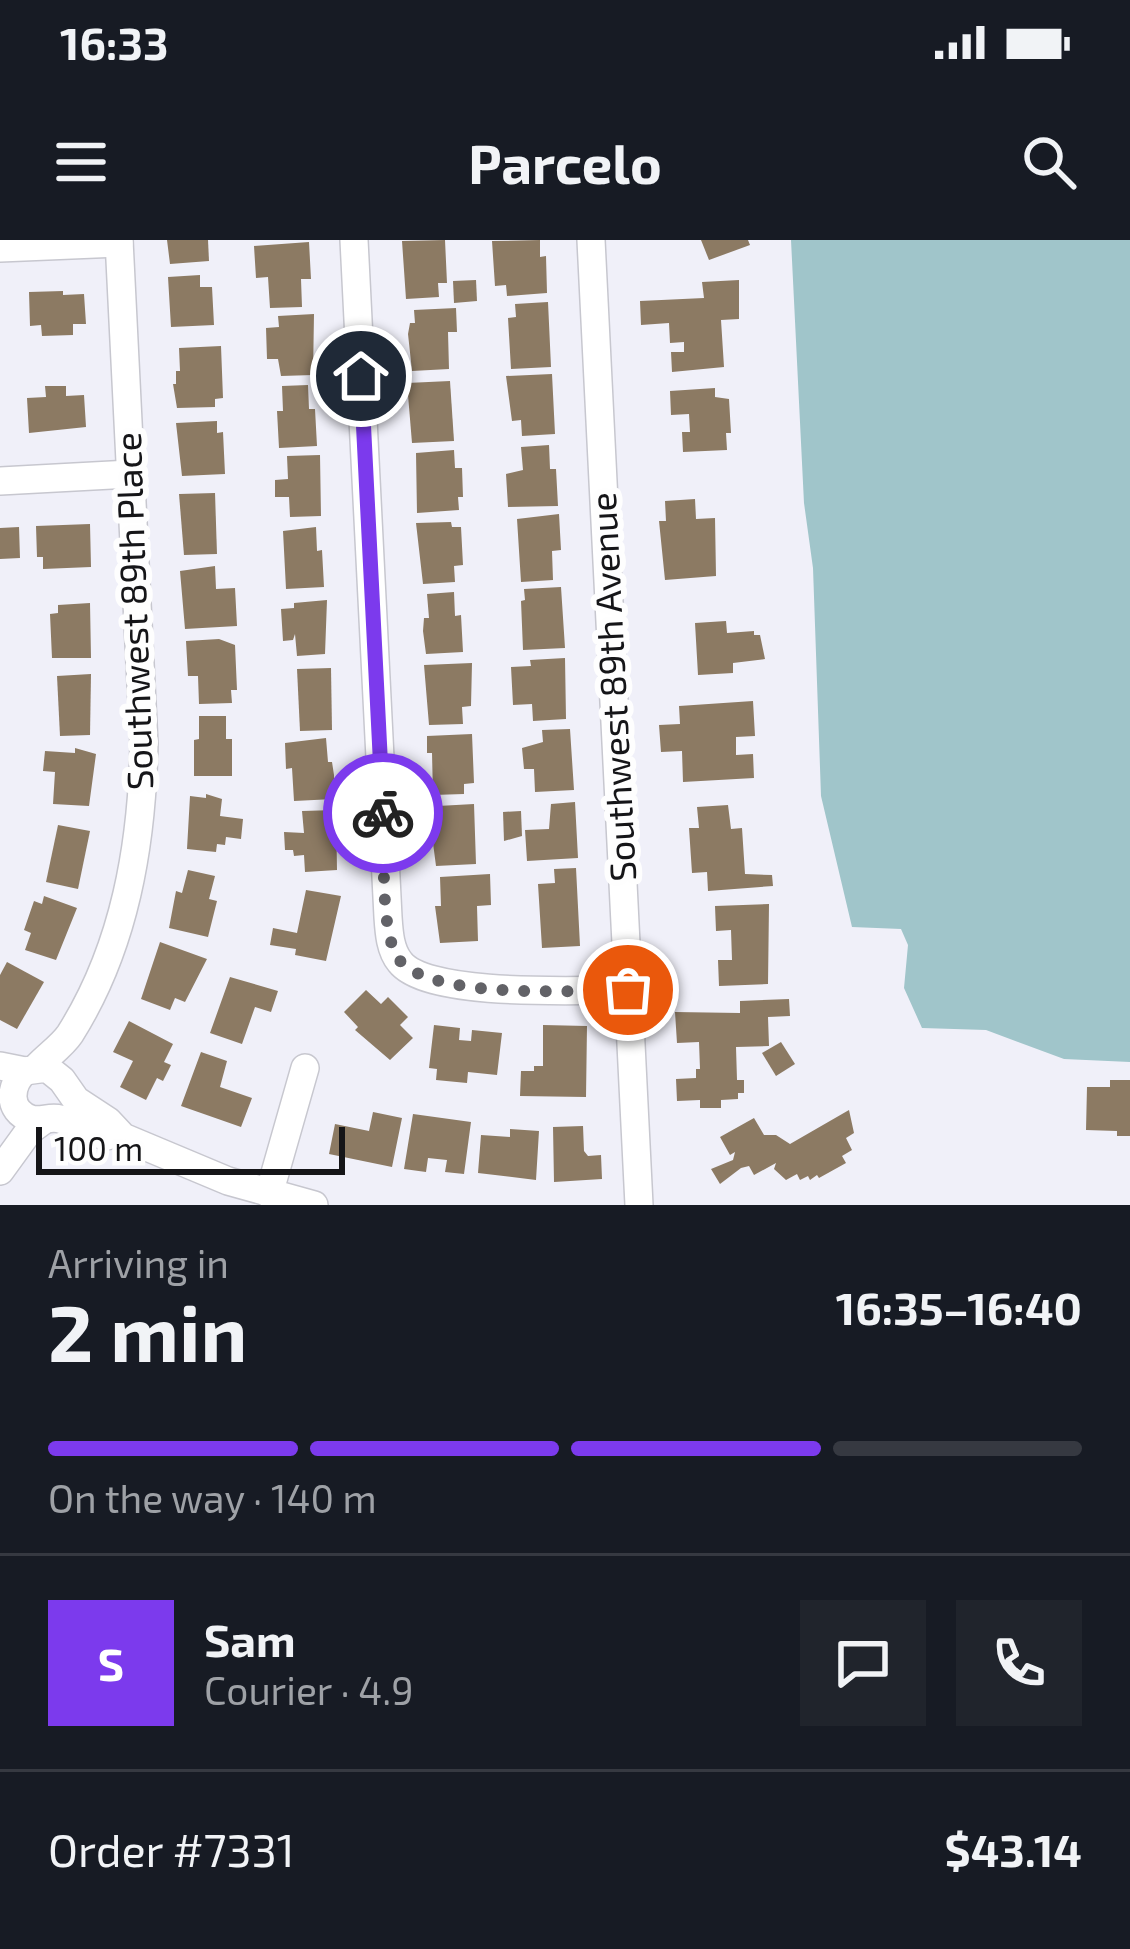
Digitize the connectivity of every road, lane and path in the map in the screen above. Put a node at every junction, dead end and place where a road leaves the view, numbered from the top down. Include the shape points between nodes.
1 (354, 240) edge
2 (591, 240) edge
3 (119, 241) edge
4 (0, 248) edge
5 (130, 474) junction
6 (0, 481) edge
7 (628, 990) junction
8 (305, 1068) dead end
9 (38, 1075) edge
10 (9, 1097) edge
11 (48, 1118) junction
12 (123, 1137) junction
13 (0, 1145) edge
14 (0, 1171) edge
15 (269, 1194) junction
16 (314, 1205) edge
17 (639, 1205) edge

1 - 7 street via 394,951 423,977 469,986
2 - 7 street, Southwest 89th Avenue
3 - 4 street
3 - 5 street, Southwest 89th Place
5 - 6 street
5 - 9 street, Southwest 89th Place via 144,744 133,868 103,970 67,1040
7 - 17 street, Southwest 89th Avenue
8 - 15 street
9 - 10 street via 13,1085
9 - 11 street via 63,1105
9 - 12 street
10 - 11 street via 32,1120
10 - 13 street
11 - 12 street
11 - 14 street via 28,1131
12 - 15 street
15 - 16 street

